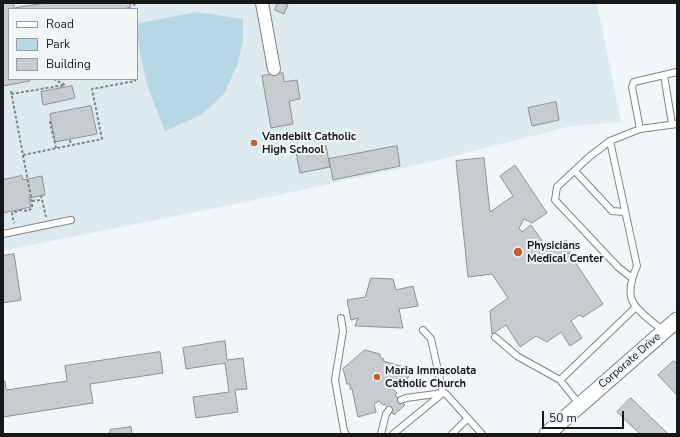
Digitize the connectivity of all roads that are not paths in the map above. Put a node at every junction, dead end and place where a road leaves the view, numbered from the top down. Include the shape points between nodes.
1 (262, 3) edge
2 (274, 69) dead end
3 (677, 72) edge
4 (664, 75) junction
5 (675, 124) edge
6 (640, 129) junction
7 (610, 141) junction
8 (575, 171) junction
9 (624, 212) junction
10 (71, 220) dead end
11 (3, 234) edge
12 (632, 278) junction
13 (636, 307) junction
14 (341, 318) dead end
15 (677, 320) edge
16 (423, 330) dead end
17 (664, 331) junction
18 (495, 337) dead end
19 (560, 380) junction
20 (443, 393) junction
21 (401, 400) dead end
22 (580, 406) junction
23 (389, 410) dead end
24 (468, 418) junction
25 (346, 434) edge
26 (381, 434) edge
27 (393, 434) edge
28 (452, 434) edge
29 (482, 434) edge
30 (547, 434) edge

1 - 2 street
3 - 4 lane
4 - 5 lane
4 - 6 lane via 634,82 632,87
5 - 6 lane
6 - 7 lane
7 - 8 lane
7 - 9 lane
8 - 9 lane via 612,211
8 - 12 lane via 557,188 555,200 618,267
9 - 12 lane via 637,266
10 - 11 lane
12 - 13 lane via 631,298
13 - 17 lane
13 - 19 lane
14 - 25 lane via 343,331 335,380
15 - 17 street, Corporate Drive
16 - 20 lane via 432,339
17 - 22 street, Corporate Drive
18 - 19 lane via 517,356
19 - 22 lane
20 - 21 lane
20 - 24 lane
20 - 27 lane
22 - 30 street, Corporate Drive
23 - 26 lane
24 - 28 lane
24 - 29 lane

